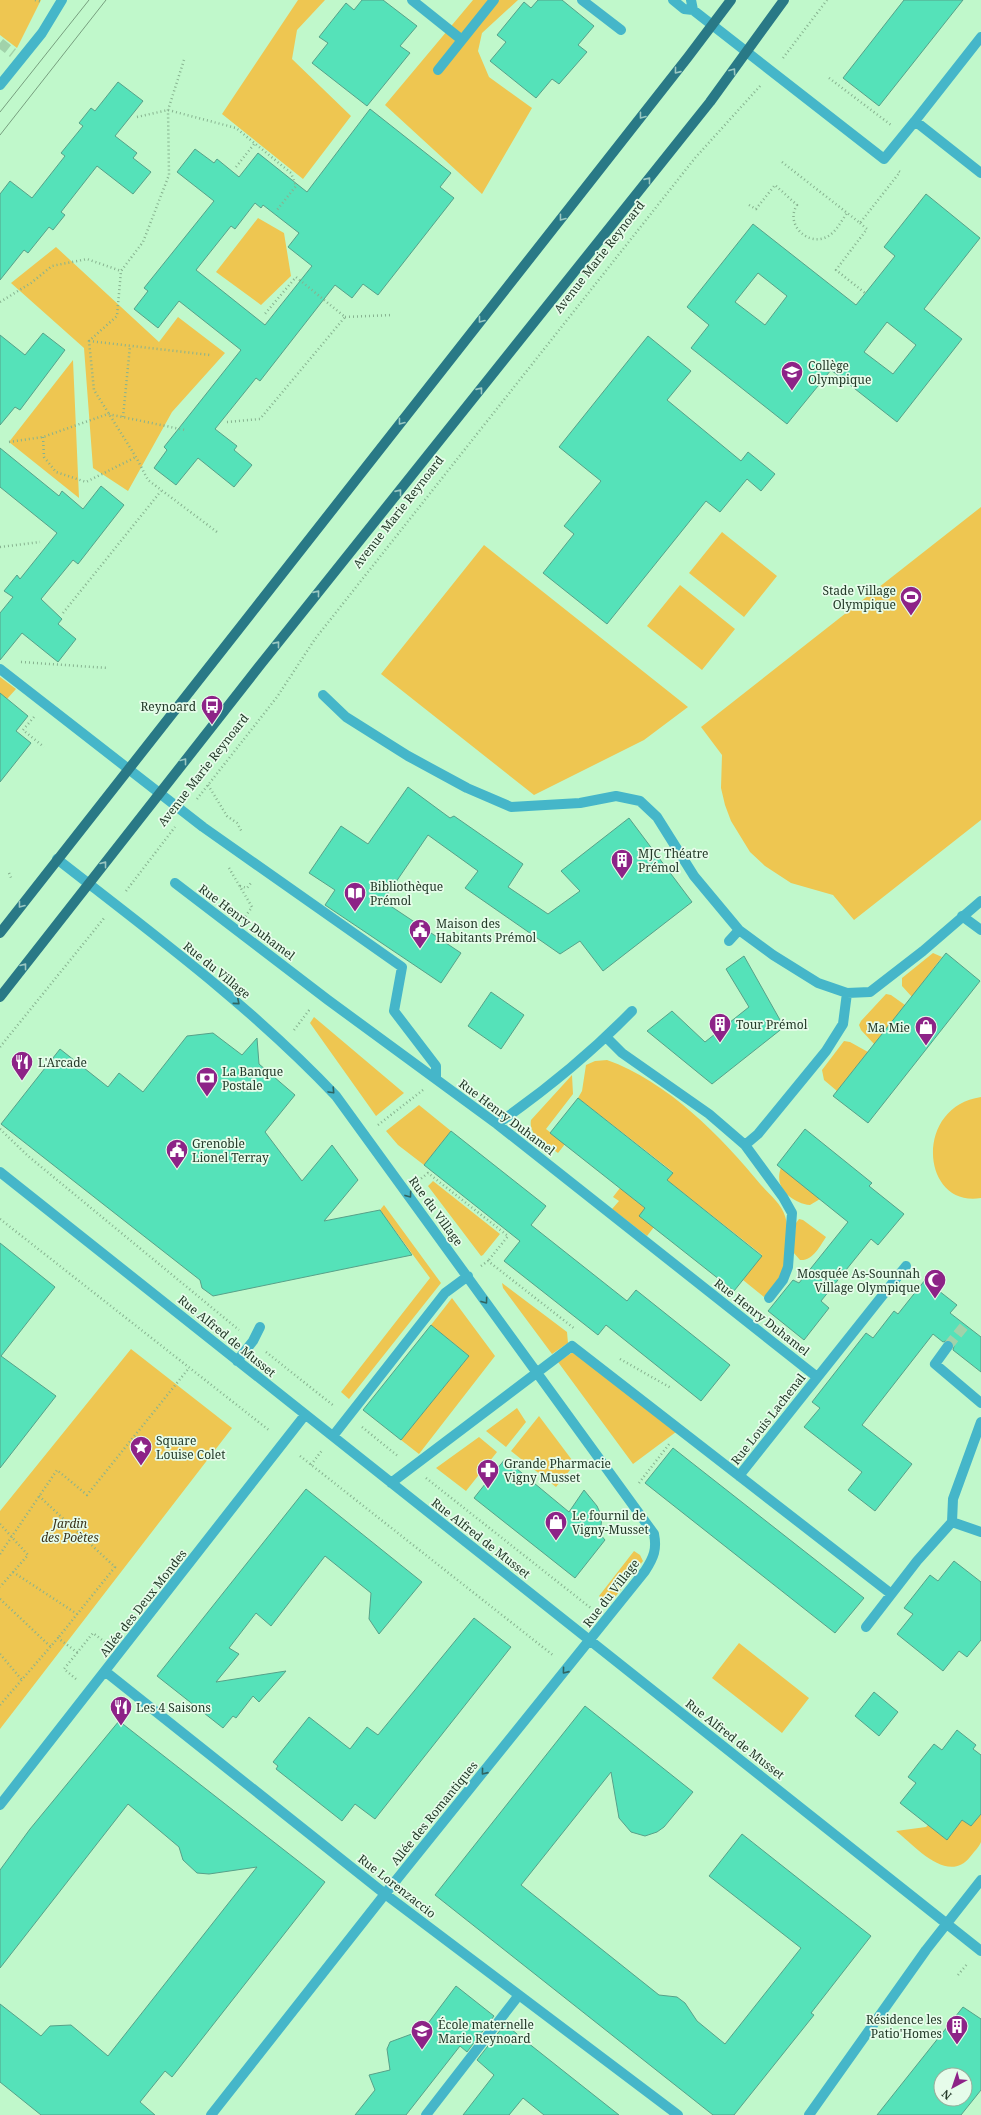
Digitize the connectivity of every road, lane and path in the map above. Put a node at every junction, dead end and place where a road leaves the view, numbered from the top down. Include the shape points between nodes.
1 (35, 0) edge
2 (62, 0) edge
3 (412, 0) edge
4 (494, 0) edge
5 (582, 0) edge
6 (673, 0) edge
7 (731, 0) edge
8 (784, 0) edge
9 (827, 0) edge
10 (41, 1) dead end
11 (692, 5) edge
12 (621, 30) dead end
13 (981, 37) edge
14 (462, 40) junction
15 (184, 60) dead end
16 (781, 60) dead end
17 (438, 70) dead end
18 (830, 78) dead end
19 (763, 83) dead end
20 (0, 85) edge
21 (168, 110) junction
22 (137, 117) dead end
23 (915, 121) junction
24 (904, 134) junction
25 (255, 143) junction
26 (884, 159) junction
27 (782, 162) dead end
28 (236, 168) dead end
29 (981, 173) edge
30 (749, 205) dead end
31 (278, 210) dead end
32 (848, 213) junction
33 (860, 223) junction
34 (121, 271) junction
35 (865, 293) dead end
36 (0, 302) edge
37 (264, 315) dead end
38 (392, 315) dead end
39 (345, 317) junction
40 (89, 341) junction
41 (130, 346) junction
42 (210, 355) dead end
43 (108, 414) junction
44 (124, 417) junction
45 (227, 422) dead end
46 (186, 430) dead end
47 (43, 437) junction
48 (9, 442) dead end
49 (136, 456) junction
50 (161, 491) junction
51 (217, 532) dead end
52 (40, 542) dead end
53 (0, 547) edge
54 (63, 613) dead end
55 (14, 662) dead end
56 (108, 668) dead end
57 (0, 669) edge
58 (323, 695) dead end
59 (23, 730) dead end
60 (44, 747) dead end
61 (194, 802) dead end
62 (176, 825) dead end
63 (57, 859) junction
64 (9, 873) dead end
65 (12, 880) dead end
66 (175, 883) dead end
67 (89, 884) junction
68 (240, 886) dead end
69 (981, 901) edge
70 (115, 905) junction
71 (962, 916) junction
72 (236, 930) junction
73 (739, 930) junction
74 (981, 930) edge
75 (0, 933) edge
76 (729, 941) dead end
77 (321, 994) junction
78 (848, 994) junction
79 (0, 997) edge
80 (632, 1011) dead end
81 (606, 1038) junction
82 (284, 1043) junction
83 (0, 1047) edge
84 (436, 1079) junction
85 (411, 1099) dead end
86 (381, 1122) dead end
87 (497, 1124) junction
88 (0, 1129) edge
89 (745, 1145) junction
90 (0, 1172) edge
91 (405, 1190) junction
92 (0, 1219) edge
93 (488, 1261) junction
94 (906, 1266) dead end
95 (468, 1276) junction
96 (769, 1298) dead end
97 (260, 1327) dead end
98 (578, 1331) dead end
99 (253, 1341) junction
100 (948, 1346) tunnel mouth
101 (616, 1357) dead end
102 (237, 1361) junction
103 (189, 1368) junction
104 (537, 1372) junction
105 (817, 1377) junction
106 (672, 1388) dead end
107 (981, 1403) edge
108 (305, 1415) junction
109 (348, 1417) junction
110 (981, 1422) edge
111 (680, 1430) junction
112 (272, 1433) dead end
113 (333, 1436) junction
114 (300, 1456) dead end
115 (412, 1468) junction
116 (739, 1476) junction
117 (643, 1477) dead end
118 (391, 1483) junction
119 (39, 1496) junction
120 (952, 1522) junction
121 (0, 1524) edge
122 (981, 1532) edge
123 (12, 1536) junction
124 (0, 1554) edge
125 (13, 1572) junction
126 (0, 1587) edge
127 (890, 1593) junction
128 (0, 1599) edge
129 (77, 1614) junction
130 (598, 1614) dead end
131 (866, 1627) dead end
132 (58, 1638) junction
133 (590, 1640) junction
134 (51, 1647) junction
135 (78, 1653) junction
136 (120, 1653) junction
137 (0, 1654) edge
138 (560, 1661) dead end
139 (106, 1672) junction
140 (22, 1680) junction
141 (90, 1691) junction
142 (0, 1705) edge
143 (0, 1805) edge
144 (981, 1880) edge
145 (385, 1894) junction
146 (946, 1924) junction
147 (981, 1951) edge
148 (519, 1996) junction
149 (211, 2115) edge
150 (426, 2115) edge
151 (678, 2115) edge
152 (809, 2115) edge

1 - 10 path
2 - 20 street via 42,33
3 - 14 street
4 - 14 street
5 - 12 street
6 - 11 street via 684,9
7 -> 63 main road
67 -> 8 main road, Avenue Marie Reynoard via 261,664 710,102
9 - 16 path
11 - 26 street
13 - 23 street
14 - 17 street
15 - 21 path
18 - 24 path
19 - 61 path, Avenue Marie Reynoard via 695,158 320,632 277,697
21 - 22 path
21 - 25 path via 236,128
21 - 34 path via 169,176 143,242
23 - 24 street
23 - 29 street
24 - 26 street
25 - 28 path
25 - 31 path via 291,173 296,186
26 - 33 path via 900,172
27 - 32 path
30 - 32 path via 756,209 775,186 796,205 793,218 797,229 805,236 815,239 830,234
32 - 33 path
33 - 35 path via 867,230 836,270
34 - 36 path via 87,259 52,266 31,283
34 - 40 path via 117,316
37 - 39 path via 296,277
38 - 39 path
39 - 45 path via 260,419
40 - 41 path
40 - 43 path via 94,390
41 - 42 path
41 - 44 path
43 - 44 path
43 - 47 path
43 - 49 path
44 - 46 path
47 - 48 path
47 - 49 path via 44,457 56,472 86,482
49 - 50 path via 148,480
50 - 51 path
50 - 54 path
52 - 53 path
55 - 56 path
57 - 84 street via 203,827 402,966 394,1012 436,1066
58 - 73 street via 346,717 408,756 467,788 511,806 580,802 616,796 640,801 657,817 694,876
59 - 60 path
62 - 70 path, Avenue Marie Reynoard
63 - 67 street, Rue du Village
63 -> 75 main road
64 - 65 path
66 - 72 street, Rue Henry Duhamel
67 - 70 street, Rue du Village
79 -> 67 main road, Avenue Marie Reynoard
68 - 72 path via 252,907
69 - 71 street
70 -> 82 street, Rue du Village via 207,977
70 - 83 path, Avenue Marie Reynoard
71 - 74 street
71 - 78 street via 923,951 870,992
72 - 77 street, Rue Henry Duhamel
73 - 76 street
73 - 78 street via 818,983
77 - 82 path
77 - 84 street, Rue Henry Duhamel
78 - 89 street via 843,1024 826,1051 758,1134
80 - 81 street
81 - 87 street via 529,1102
81 - 89 street via 622,1053 709,1114
82 -> 91 street, Rue du Village via 336,1096
84 - 87 street, Rue Henry Duhamel
85 - 86 path
87 - 105 street, Rue Henry Duhamel
88 - 99 path via 28,1156
89 - 96 street via 792,1213 788,1267 783,1280
90 - 102 street, Rue Alfred de Musset
91 - 93 path via 428,1173 508,1236
91 -> 95 street, Rue du Village
92 - 103 path
93 - 95 path
93 - 98 path
94 - 105 street, Rue Louis Lachenal
95 -> 104 street, Rue du Village
95 - 109 street via 445,1293
97 - 99 street
99 - 102 street
99 - 109 path
100 - 107 street via 934,1364
101 - 106 path
102 - 108 street, Rue Alfred de Musset
103 - 112 path
103 - 119 path via 87,1495 57,1470
104 - 111 street via 572,1346
104 - 115 street
104 - 133 street, Rue du Village via 654,1534 654,1558
105 - 116 street, Rue Louis Lachenal
108 - 113 street, Rue Alfred de Musset
108 - 136 street, Allée des Deux Mondes
109 - 113 street
109 - 115 path
110 - 120 street via 953,1499
111 - 116 street
111 - 117 path
113 - 118 street, Rue Alfred de Musset
114 - 138 path
115 - 118 street
115 - 130 path
116 - 127 street
118 - 133 street, Rue Alfred de Musset
119 - 123 path
119 - 129 path via 115,1567
120 - 122 street
120 - 127 street
121 - 123 path
123 - 124 path
123 - 125 path via 28,1554
125 - 126 path
125 - 129 path
127 - 131 street
128 - 134 path
129 - 132 path
132 - 134 path
132 - 135 path
133 -> 145 street, Allée des Romantiques
133 - 146 street, Rue Alfred de Musset
134 - 140 path
135 - 136 path via 93,1633
135 - 141 path via 64,1670
136 - 139 street, Allée des Deux Mondes
137 - 140 path
139 - 141 street, Allée des Deux Mondes
139 - 145 street, Rue Lorenzaccio
140 - 142 path
141 - 143 street, Allée des Deux Mondes
144 - 146 street
145 - 148 street, Rue Lorenzaccio
145 - 149 street, Allée des Romantiques
146 - 147 street, Rue Alfred de Musset
146 - 152 street
148 - 150 street
148 - 151 street, Rue Lorenzaccio

